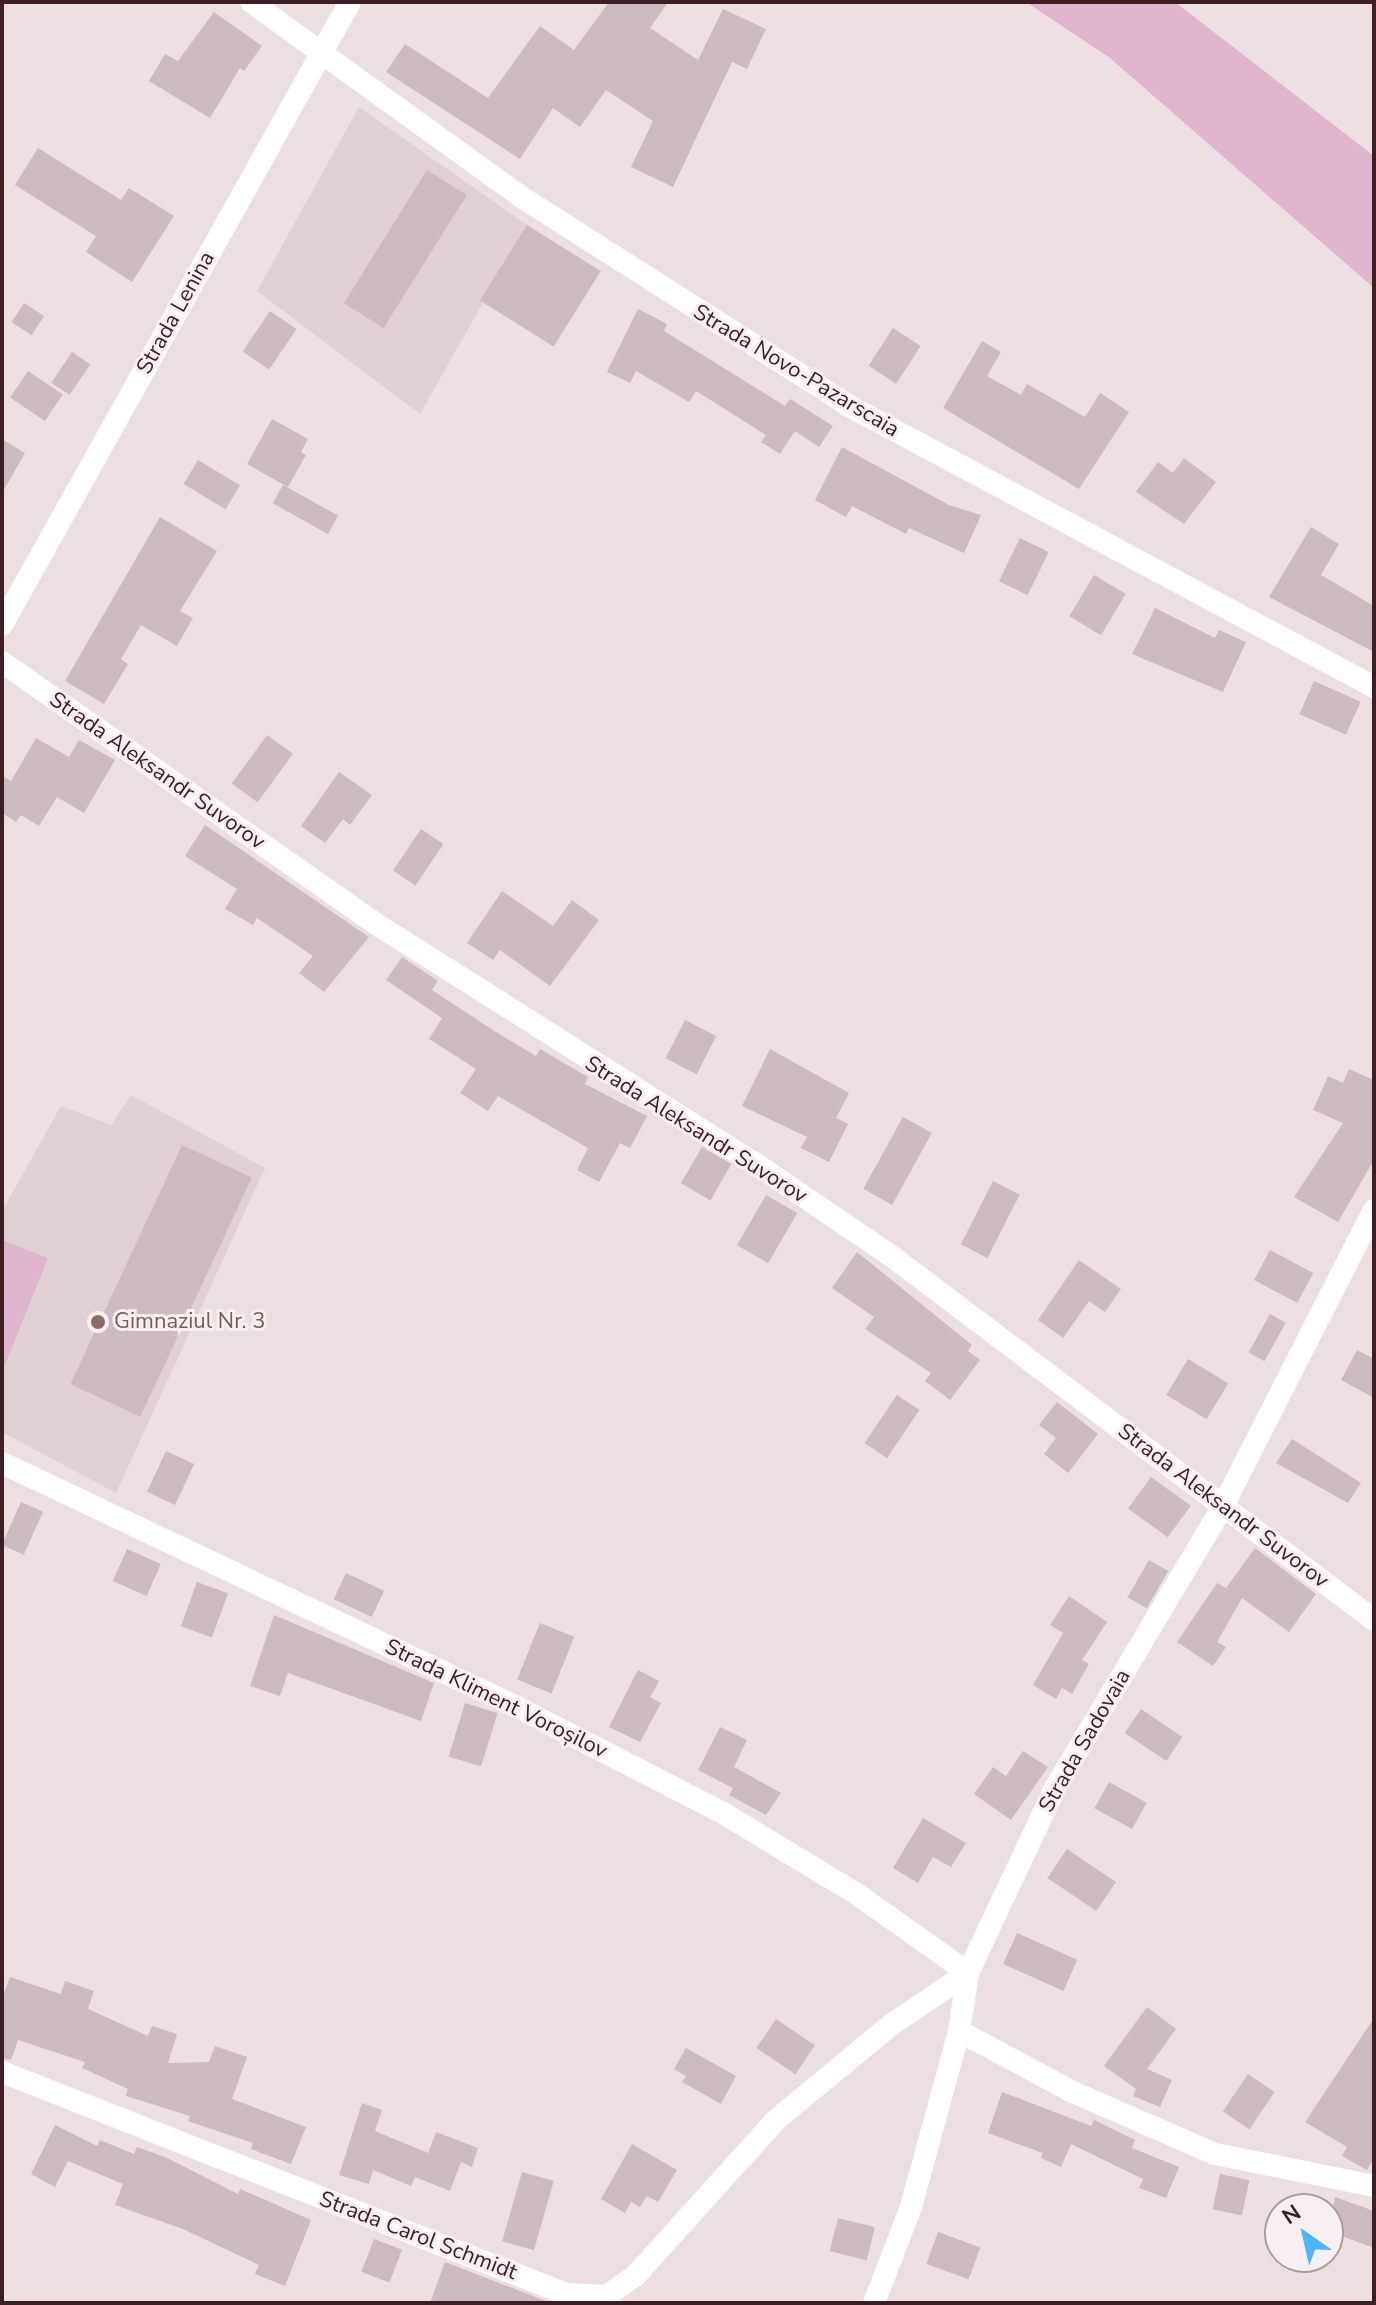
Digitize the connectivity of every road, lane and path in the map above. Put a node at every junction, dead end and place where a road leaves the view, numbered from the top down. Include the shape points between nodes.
1 (251, 2) edge
2 (350, 2) edge
3 (322, 52) junction
4 (2, 625) edge
5 (2, 662) edge
6 (1374, 687) edge
7 (1374, 1210) edge
8 (2, 1463) edge
9 (1224, 1504) junction
10 (1374, 1620) edge
11 (968, 1973) junction
12 (959, 2031) junction
13 (2, 2072) edge
14 (1374, 2186) edge
15 (874, 2303) edge

1 - 3 street, Strada Novo-Pazarscaia
2 - 3 street, Strada Lenina
3 - 4 street, Strada Lenina
3 - 6 street, Strada Novo-Pazarscaia via 523,198 851,407
5 - 9 street, Strada Aleksandr Suvorov via 373,922 753,1162 894,1258
7 - 9 street, Strada Sadovaia
8 - 11 street, Strada Kliment Voroșilov via 513,1705 723,1813 857,1894
9 - 10 street, Strada Aleksandr Suvorov
9 - 11 street, Strada Sadovaia via 1055,1788
11 - 12 street, Strada Sadovaia
11 - 13 street, Strada Carol Schmidt via 892,2024 776,2120 635,2276 606,2296 566,2294
12 - 14 street via 1073,2092 1215,2154
12 - 15 street, Strada Sadovaia via 911,2207

